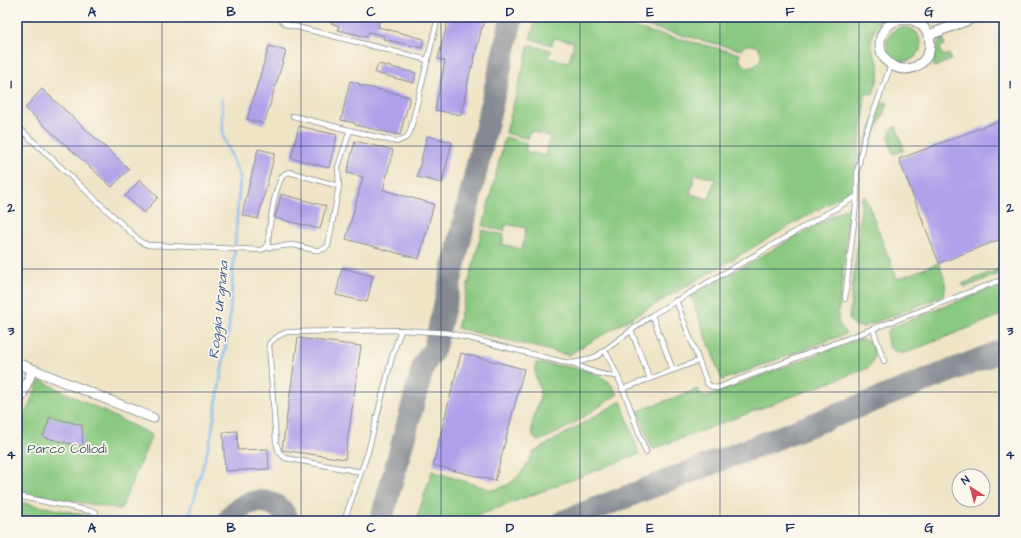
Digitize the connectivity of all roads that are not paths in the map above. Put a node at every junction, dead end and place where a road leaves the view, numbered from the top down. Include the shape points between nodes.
1 (279, 17) edge
2 (438, 17) edge
3 (976, 17) edge
4 (899, 18) edge
5 (929, 35) junction
6 (428, 60) junction
7 (891, 65) junction
8 (293, 116) dead end
9 (17, 126) edge
10 (350, 130) junction
11 (339, 186) junction
12 (856, 196) junction
13 (265, 248) junction
14 (1004, 279) edge
15 (845, 299) dead end
16 (676, 300) junction
17 (652, 314) junction
18 (873, 329) junction
19 (401, 330) junction
20 (631, 330) junction
21 (605, 351) junction
22 (698, 360) junction
23 (884, 361) dead end
24 (17, 363) edge
25 (573, 363) junction
26 (33, 369) junction
27 (673, 370) junction
28 (617, 376) junction
29 (650, 378) junction
30 (622, 389) junction
31 (17, 406) edge
32 (152, 418) dead end
33 (646, 452) dead end
34 (361, 472) junction
35 (17, 496) edge
36 (96, 512) dead end
37 (344, 521) edge

1 - 6 lane via 285,24
2 - 6 lane
3 - 5 street
4 - 5 street via 915,20 924,26
4 - 7 street via 889,25 880,39 883,56
5 - 7 street via 929,52 923,62 907,69
6 - 10 lane via 407,137 397,142
7 - 12 lane via 864,138 857,173
8 - 10 lane
9 - 13 lane via 141,242 148,245 237,250
10 - 11 lane via 338,167
11 - 13 lane via 328,246 315,251 293,245
11 - 13 lane via 289,172 284,174 277,189
12 - 15 lane
12 - 16 lane
14 - 18 lane
16 - 17 lane
16 - 22 lane
17 - 20 lane
17 - 27 lane
18 - 22 lane via 717,388 707,383
18 - 23 lane
19 - 25 lane via 449,333
19 - 34 lane
19 - 34 lane via 287,332 269,344 276,442 279,452 286,458
20 - 21 lane
20 - 29 lane
21 - 25 lane via 591,359
21 - 28 lane
22 - 27 lane
24 - 26 street
25 - 28 lane via 608,376
26 - 31 street
26 - 32 street
27 - 29 lane
28 - 30 lane
29 - 30 lane
30 - 33 lane
34 - 37 lane
35 - 36 lane

